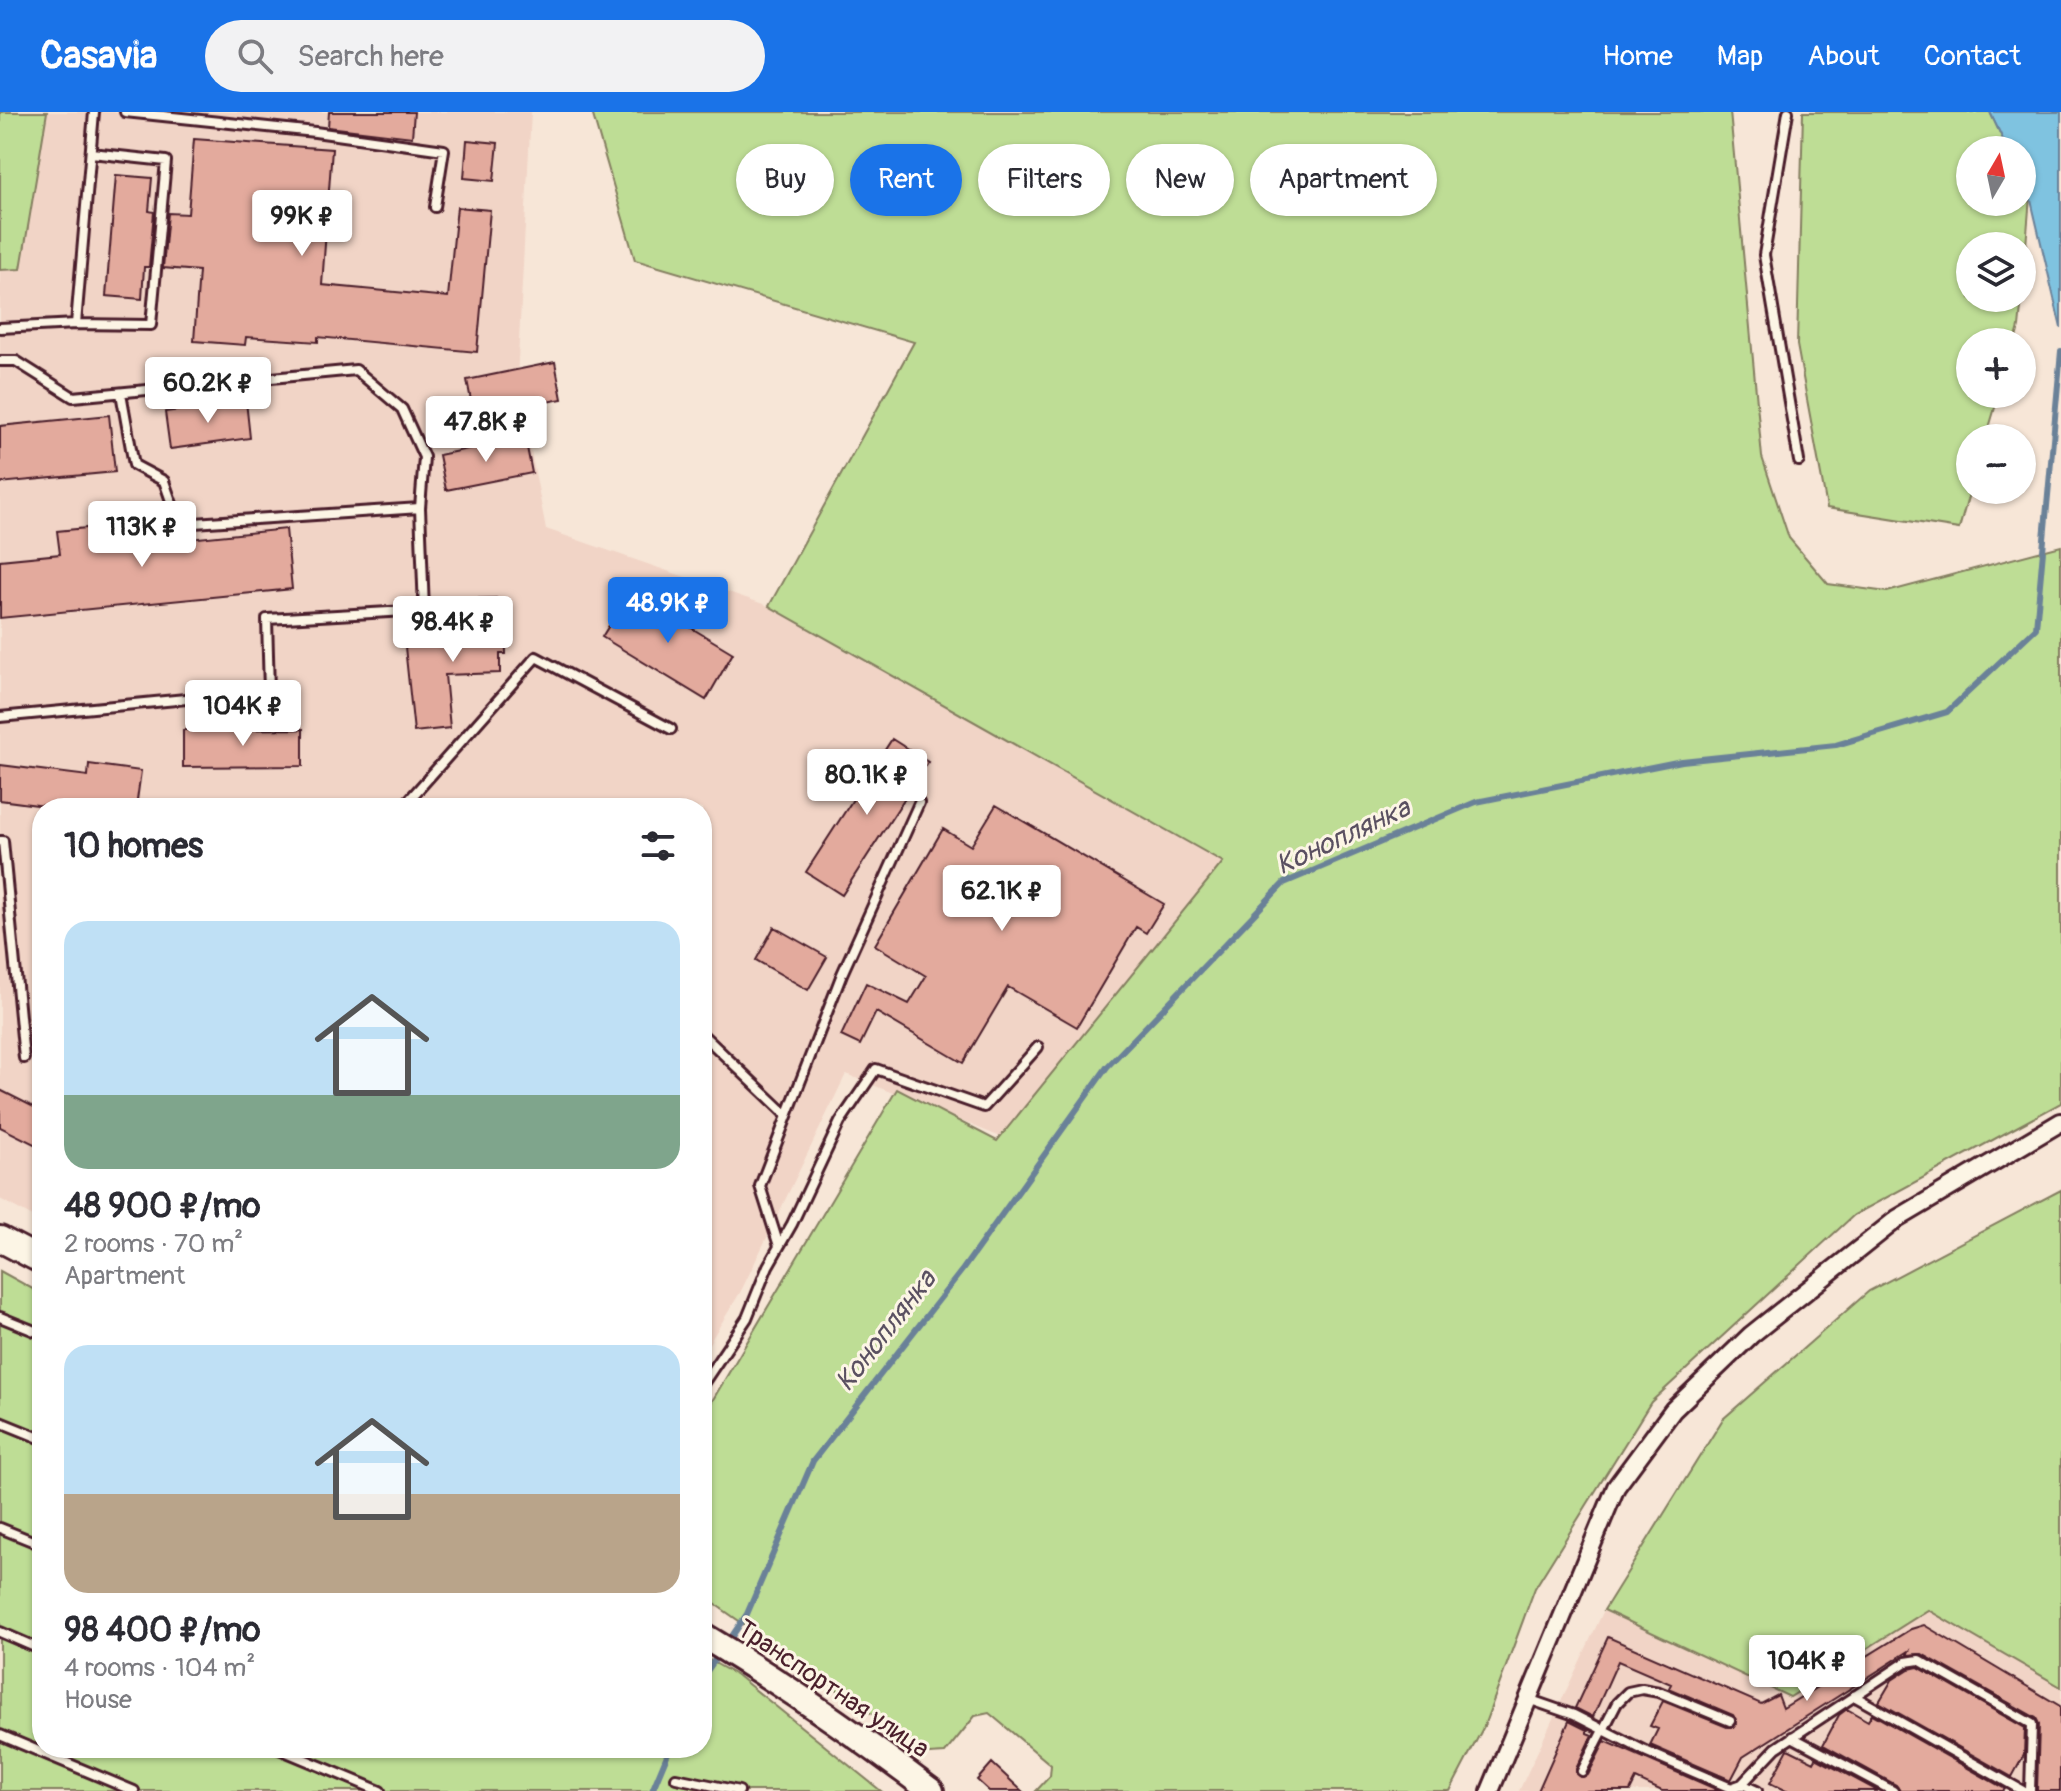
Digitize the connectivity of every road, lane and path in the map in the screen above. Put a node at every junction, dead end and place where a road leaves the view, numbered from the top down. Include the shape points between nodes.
1 (94, 112) edge
2 (125, 112) edge
3 (1788, 112) edge
4 (91, 153) junction
5 (435, 207) dead end
6 (76, 324) junction
7 (0, 328) edge
8 (0, 361) edge
9 (121, 393) junction
10 (1799, 461) dead end
11 (420, 508) junction
12 (0, 717) edge
13 (671, 729) dead end
14 (411, 798) edge
15 (919, 803) dead end
16 (0, 841) edge
17 (712, 1044) edge
18 (1038, 1047) dead end
19 (24, 1058) dead end
20 (787, 1115) junction
21 (2061, 1122) edge
22 (0, 1239) edge
23 (779, 1246) junction
24 (32, 1252) edge
25 (0, 1317) edge
26 (32, 1330) edge
27 (712, 1370) edge
28 (0, 1422) edge
29 (32, 1435) edge
30 (0, 1528) edge
31 (32, 1541) edge
32 (0, 1632) edge
33 (712, 1641) edge
34 (32, 1646) edge
35 (1854, 1696) junction
36 (1528, 1699) junction
37 (1730, 1721) dead end
38 (1603, 1729) junction
39 (0, 1735) edge
40 (1792, 1737) junction
41 (32, 1748) edge
42 (55, 1758) edge
43 (301, 1758) edge
44 (1582, 1771) dead end
45 (676, 1778) dead end
46 (1742, 1784) junction
47 (134, 1791) edge
48 (380, 1791) edge
49 (739, 1791) edge
50 (931, 1791) edge
51 (1490, 1791) edge
52 (1757, 1791) edge
53 (1893, 1791) edge
54 (2023, 1791) edge
55 (2030, 1791) edge

1 - 4 lane
2 - 5 lane via 444,150
3 - 10 lane via 1764,255
4 - 6 lane
4 - 6 lane via 166,161 151,325
6 - 7 lane
8 - 9 lane via 16,361 73,397
9 - 11 lane via 134,465 164,481 179,524
9 - 11 lane via 356,370 402,409 408,421 424,457
11 - 12 lane via 424,610 267,619 269,691
13 - 14 lane via 536,657
15 - 20 lane via 842,974
16 - 19 lane
17 - 20 lane
18 - 23 lane via 984,1107 876,1069 840,1122
20 - 23 lane via 760,1186
21 - 36 street via 1897,1219 1751,1335 1673,1410 1616,1487
22 - 24 main road
23 - 27 lane via 747,1318
25 - 26 lane
28 - 29 lane
30 - 31 lane
32 - 34 lane
33 - 50 main road, Транспортная улица
35 - 40 lane
35 - 54 lane
35 - 55 lane via 1906,1662 1919,1660 2032,1724
36 - 38 lane
36 - 51 street
37 - 38 lane via 1642,1689 1628,1692 1617,1703
38 - 44 lane
38 - 46 lane via 1731,1788
39 - 41 lane
40 - 46 lane
40 - 53 lane
42 - 47 lane
43 - 48 lane
45 - 49 lane
46 - 52 lane

